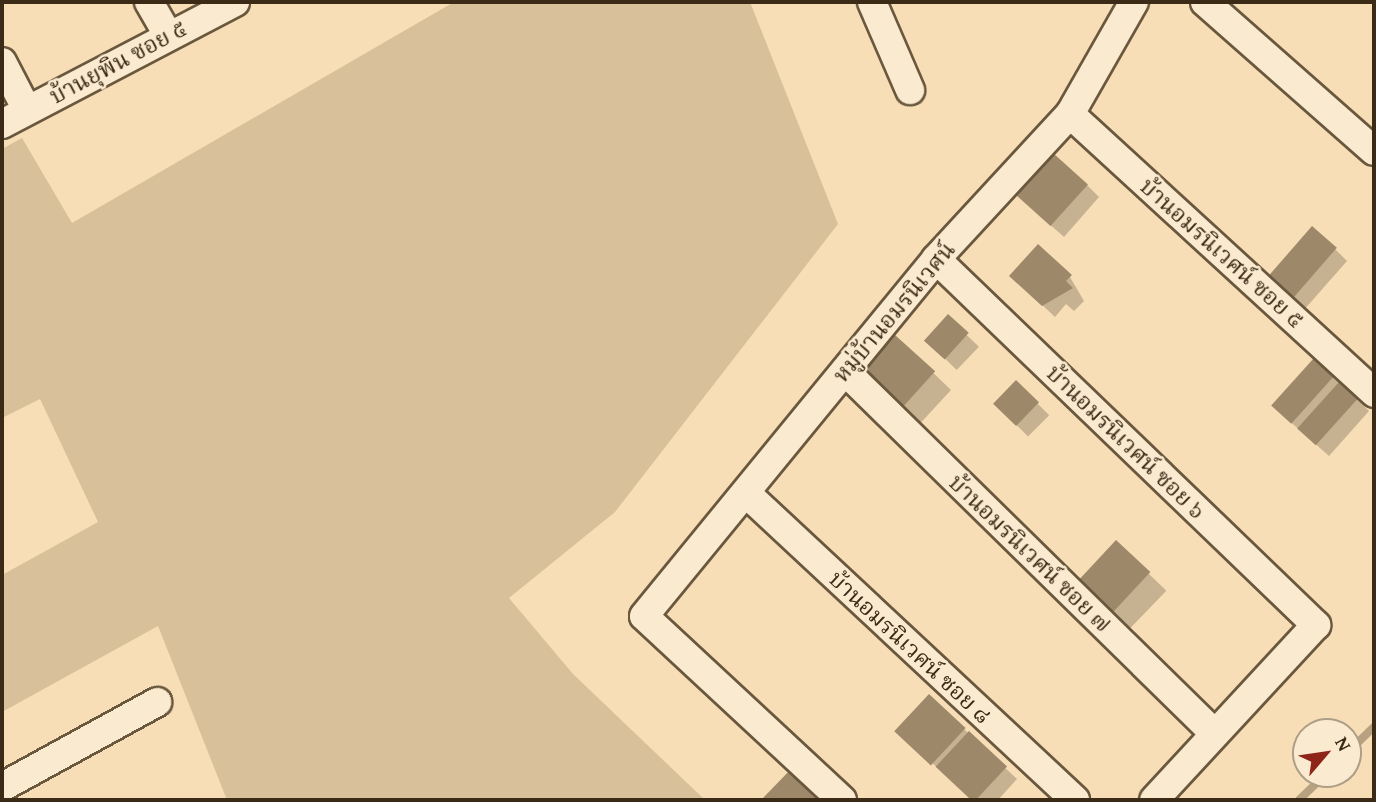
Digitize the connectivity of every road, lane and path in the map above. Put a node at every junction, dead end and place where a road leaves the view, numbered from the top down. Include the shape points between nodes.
1 (149, 2) edge
2 (234, 2) edge
3 (872, 2) edge
4 (1134, 2) edge
5 (1205, 2) edge
6 (168, 35) junction
7 (2, 62) edge
8 (910, 90) dead end
9 (27, 110) junction
10 (1070, 114) junction
11 (2, 124) edge
12 (1371, 142) edge
13 (936, 259) junction
14 (845, 371) junction
15 (1374, 393) edge
16 (746, 493) junction
17 (157, 702) dead end
18 (1215, 734) junction
19 (2, 787) edge
20 (842, 800) edge
21 (1075, 800) edge
22 (1154, 800) edge

1 - 6 street
2 - 6 street, บ้านยุพิน ซอย ๕
3 - 8 street
4 - 10 street, หมู่บ้านอมรนิเวศน์
5 - 12 street
6 - 9 street, บ้านยุพิน ซอย ๕
7 - 9 street
9 - 11 street, บ้านยุพิน ซอย ๕
10 - 13 street, หมู่บ้านอมรนิเวศน์
10 - 15 street, บ้านอมรนิเวศน์ ซอย ๕
13 - 14 street, หมู่บ้านอมรนิเวศน์
13 - 18 street, บ้านอมรนิเวศน์ ซอย ๖ via 1316,625
14 - 16 street, หมู่บ้านอมรนิเวศน์
14 - 18 street, บ้านอมรนิเวศน์ ซอย ๗
16 - 20 street, หมู่บ้านอมรนิเวศน์ via 644,616
16 - 21 street, บ้านอมรนิเวศน์ ซอย ๘
17 - 19 street
18 - 22 street

